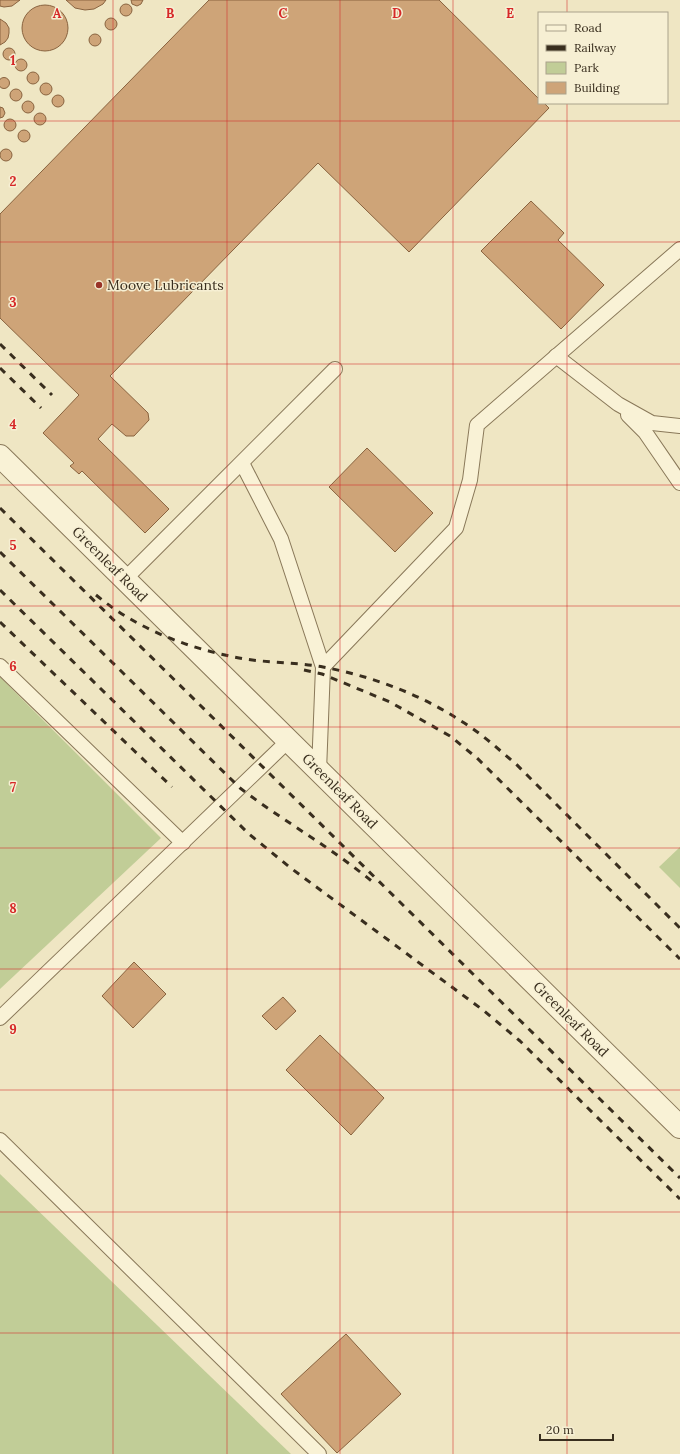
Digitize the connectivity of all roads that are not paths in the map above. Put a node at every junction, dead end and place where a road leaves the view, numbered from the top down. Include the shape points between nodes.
1 (680, 249) edge
2 (556, 356) junction
3 (335, 369) dead end
4 (618, 404) junction
5 (680, 426) edge
6 (0, 456) edge
7 (242, 462) junction
8 (680, 483) edge
9 (125, 579) junction
10 (0, 666) edge
11 (322, 667) junction
12 (289, 740) junction
13 (319, 771) junction
14 (182, 843) junction
15 (0, 1018) edge
16 (680, 1127) edge
17 (0, 1140) edge
18 (319, 1454) edge

1 - 2 lane
2 - 4 lane
2 - 11 lane via 477,425 470,480 456,528
3 - 7 lane
4 - 5 lane via 652,423
4 - 8 lane via 645,432
6 - 9 street, Greenleaf Road
7 - 9 lane
7 - 11 lane via 281,539
9 - 12 street, Greenleaf Road
10 - 14 lane
11 - 13 lane
12 - 13 street, Greenleaf Road
12 - 14 lane
13 - 16 street, Greenleaf Road
14 - 15 lane
17 - 18 lane

